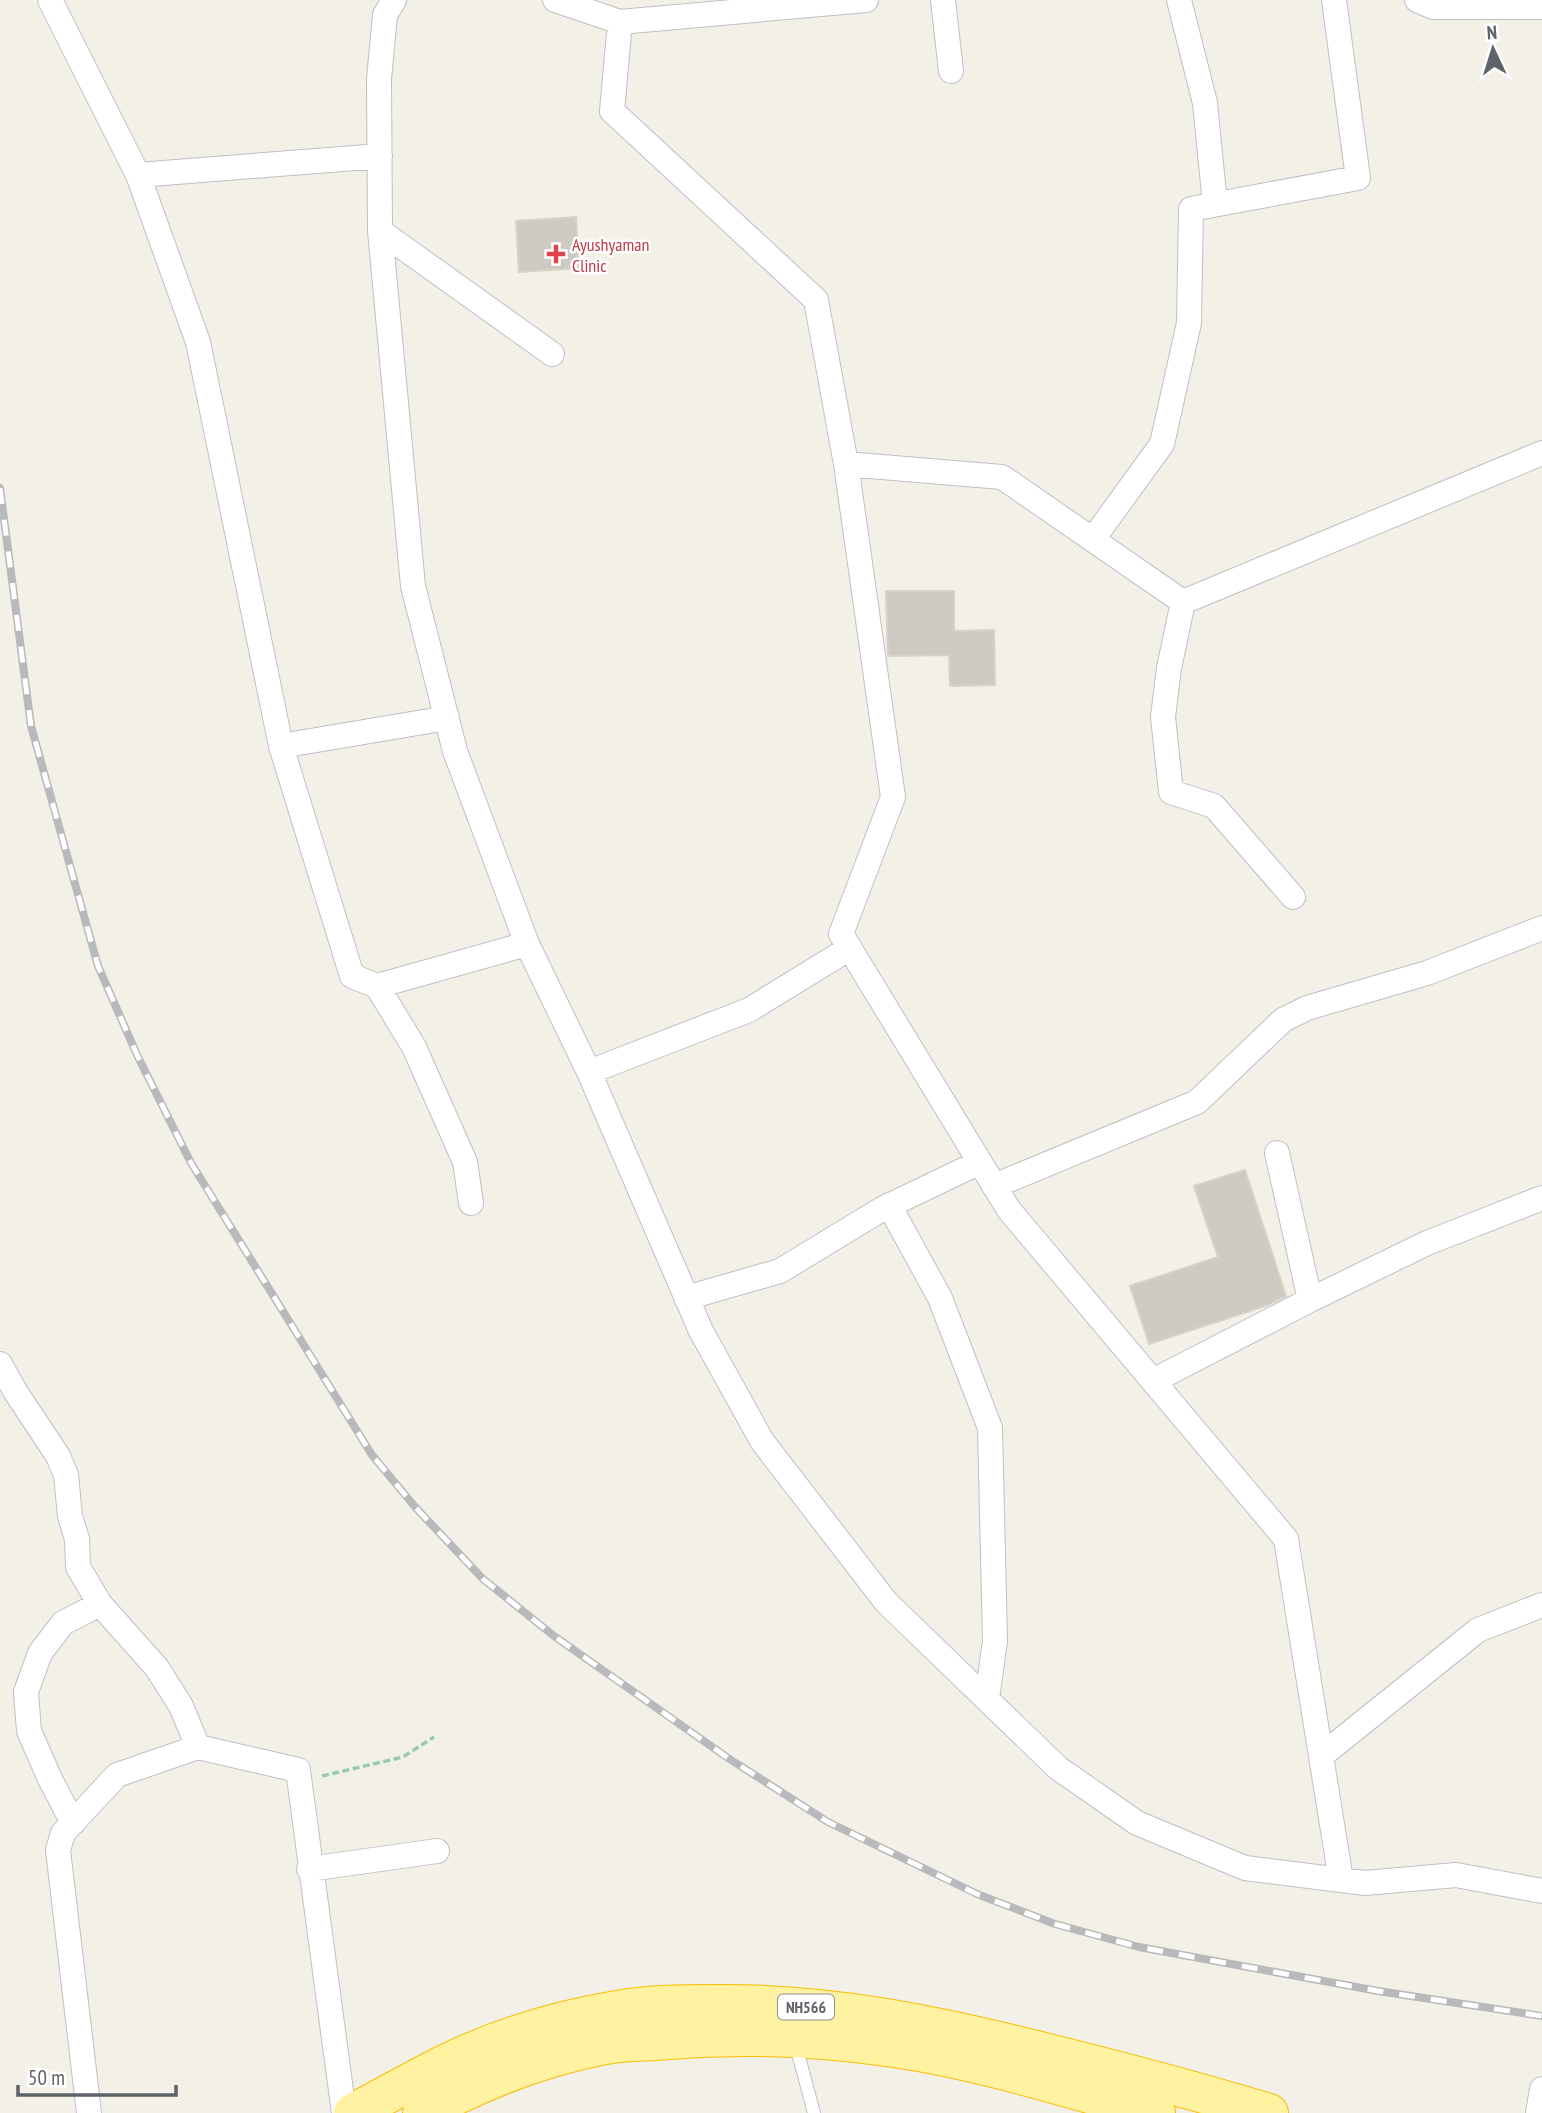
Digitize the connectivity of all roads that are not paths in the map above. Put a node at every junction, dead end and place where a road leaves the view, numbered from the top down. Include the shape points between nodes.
1 (50, 0) edge
2 (394, 0) edge
3 (555, 0) edge
4 (866, 0) edge
5 (943, 0) edge
6 (1179, 0) edge
7 (1334, 0) edge
8 (1416, 0) edge
9 (1542, 7) edge
10 (620, 22) junction
11 (951, 71) dead end
12 (380, 156) junction
13 (138, 175) junction
14 (1216, 204) junction
15 (380, 231) junction
16 (552, 354) dead end
17 (1542, 453) edge
18 (846, 464) junction
19 (1093, 539) junction
20 (1183, 602) junction
21 (447, 718) junction
22 (281, 746) junction
23 (1293, 897) dead end
24 (1542, 928) edge
25 (527, 944) junction
26 (850, 948) junction
27 (377, 986) junction
28 (589, 1072) junction
29 (1277, 1153) dead end
30 (980, 1162) junction
31 (994, 1186) junction
32 (1542, 1198) edge
33 (471, 1203) dead end
34 (889, 1205) junction
35 (686, 1298) junction
36 (1310, 1300) junction
37 (0, 1364) edge
38 (1153, 1381) junction
39 (100, 1604) junction
40 (1542, 1605) edge
41 (987, 1699) junction
42 (198, 1747) junction
43 (1321, 1756) junction
44 (73, 1823) junction
45 (437, 1851) dead end
46 (309, 1869) junction
47 (1341, 1880) junction
48 (1542, 1891) edge
49 (794, 2039) junction
50 (1542, 2089) edge
51 (89, 2113) edge
52 (344, 2113) edge
53 (353, 2113) edge
54 (422, 2113) edge
55 (814, 2113) edge
56 (1156, 2113) edge
57 (1269, 2113) edge
58 (1538, 2113) edge

1 - 13 street
2 - 12 street via 385,15 379,79
3 - 10 street
4 - 10 street
5 - 11 street
6 - 14 street via 1205,103
7 - 14 street via 1358,178
8 - 9 street via 1433,7
10 - 18 street via 612,111 816,300
12 - 13 street
12 - 15 street
13 - 22 street via 198,342
14 - 19 street via 1191,209 1189,323 1162,444
15 - 16 street
15 - 21 street via 413,586
17 - 20 street
18 - 19 street via 1002,477
18 - 26 street via 893,797 841,934
19 - 20 street
20 - 23 street via 1163,717 1171,792 1214,806
21 - 22 street
21 - 25 street
22 - 27 street via 352,976
24 - 31 street via 1427,974 1307,1008 1283,1020 1197,1102
25 - 27 street
25 - 28 street
26 - 28 street via 748,1010
26 - 30 street
27 - 33 street via 414,1047 465,1162
28 - 35 street
29 - 36 street
30 - 31 street
30 - 34 street
31 - 38 street via 1009,1210
32 - 36 street via 1427,1243
34 - 35 street via 780,1271
34 - 41 street via 940,1298 990,1428 995,1641
35 - 41 street via 762,1441 886,1602
36 - 38 street
37 - 39 street via 66,1475 78,1567
38 - 43 street via 1286,1539
39 - 42 street via 157,1668 181,1706
39 - 44 street via 63,1623 40,1653 26,1692 29,1731
40 - 43 street via 1478,1630
41 - 47 street via 1058,1768 1137,1823 1245,1868
42 - 44 street via 117,1775
42 - 46 street via 298,1770
43 - 47 street
44 - 51 street via 63,1833 58,1850
45 - 46 street
46 - 52 street
47 - 48 street via 1365,1883 1456,1875
49 - 54 highway, NH566 via 718,2036 606,2045 537,2063 464,2090
49 - 55 lane
49 - 56 highway, NH566 via 833,2040 958,2061
50 - 58 street
53 - 57 highway, NH566 via 452,2061 511,2037 617,2010 669,2004 819,2008 890,2017 1115,2070

